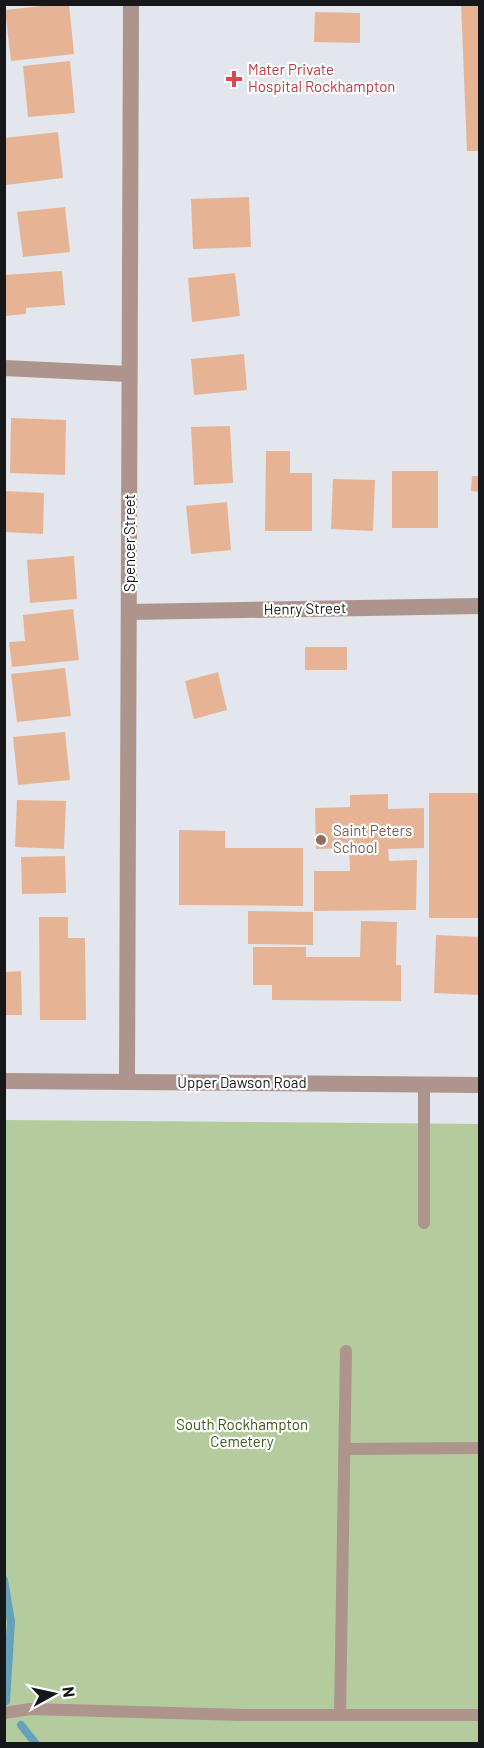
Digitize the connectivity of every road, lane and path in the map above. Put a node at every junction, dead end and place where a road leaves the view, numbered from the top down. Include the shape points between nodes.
1 (131, 4) edge
2 (4, 368) edge
3 (129, 374) junction
4 (480, 606) edge
5 (130, 612) junction
6 (4, 1081) edge
7 (127, 1082) junction
8 (424, 1085) junction
9 (480, 1085) edge
10 (424, 1223) dead end
11 (346, 1351) dead end
12 (480, 1448) edge
13 (344, 1449) junction
14 (4, 1713) edge
15 (340, 1715) junction
16 (480, 1715) edge

1 - 3 street, Spencer Street
2 - 3 street
3 - 5 street, Spencer Street
4 - 5 street, Henry Street
5 - 7 street, Spencer Street
6 - 7 street, Upper Dawson Road
7 - 8 street, Upper Dawson Road
8 - 9 street, Upper Dawson Road
8 - 10 lane
11 - 13 lane
12 - 13 lane
13 - 15 lane
14 - 15 lane via 30,1709
15 - 16 lane

